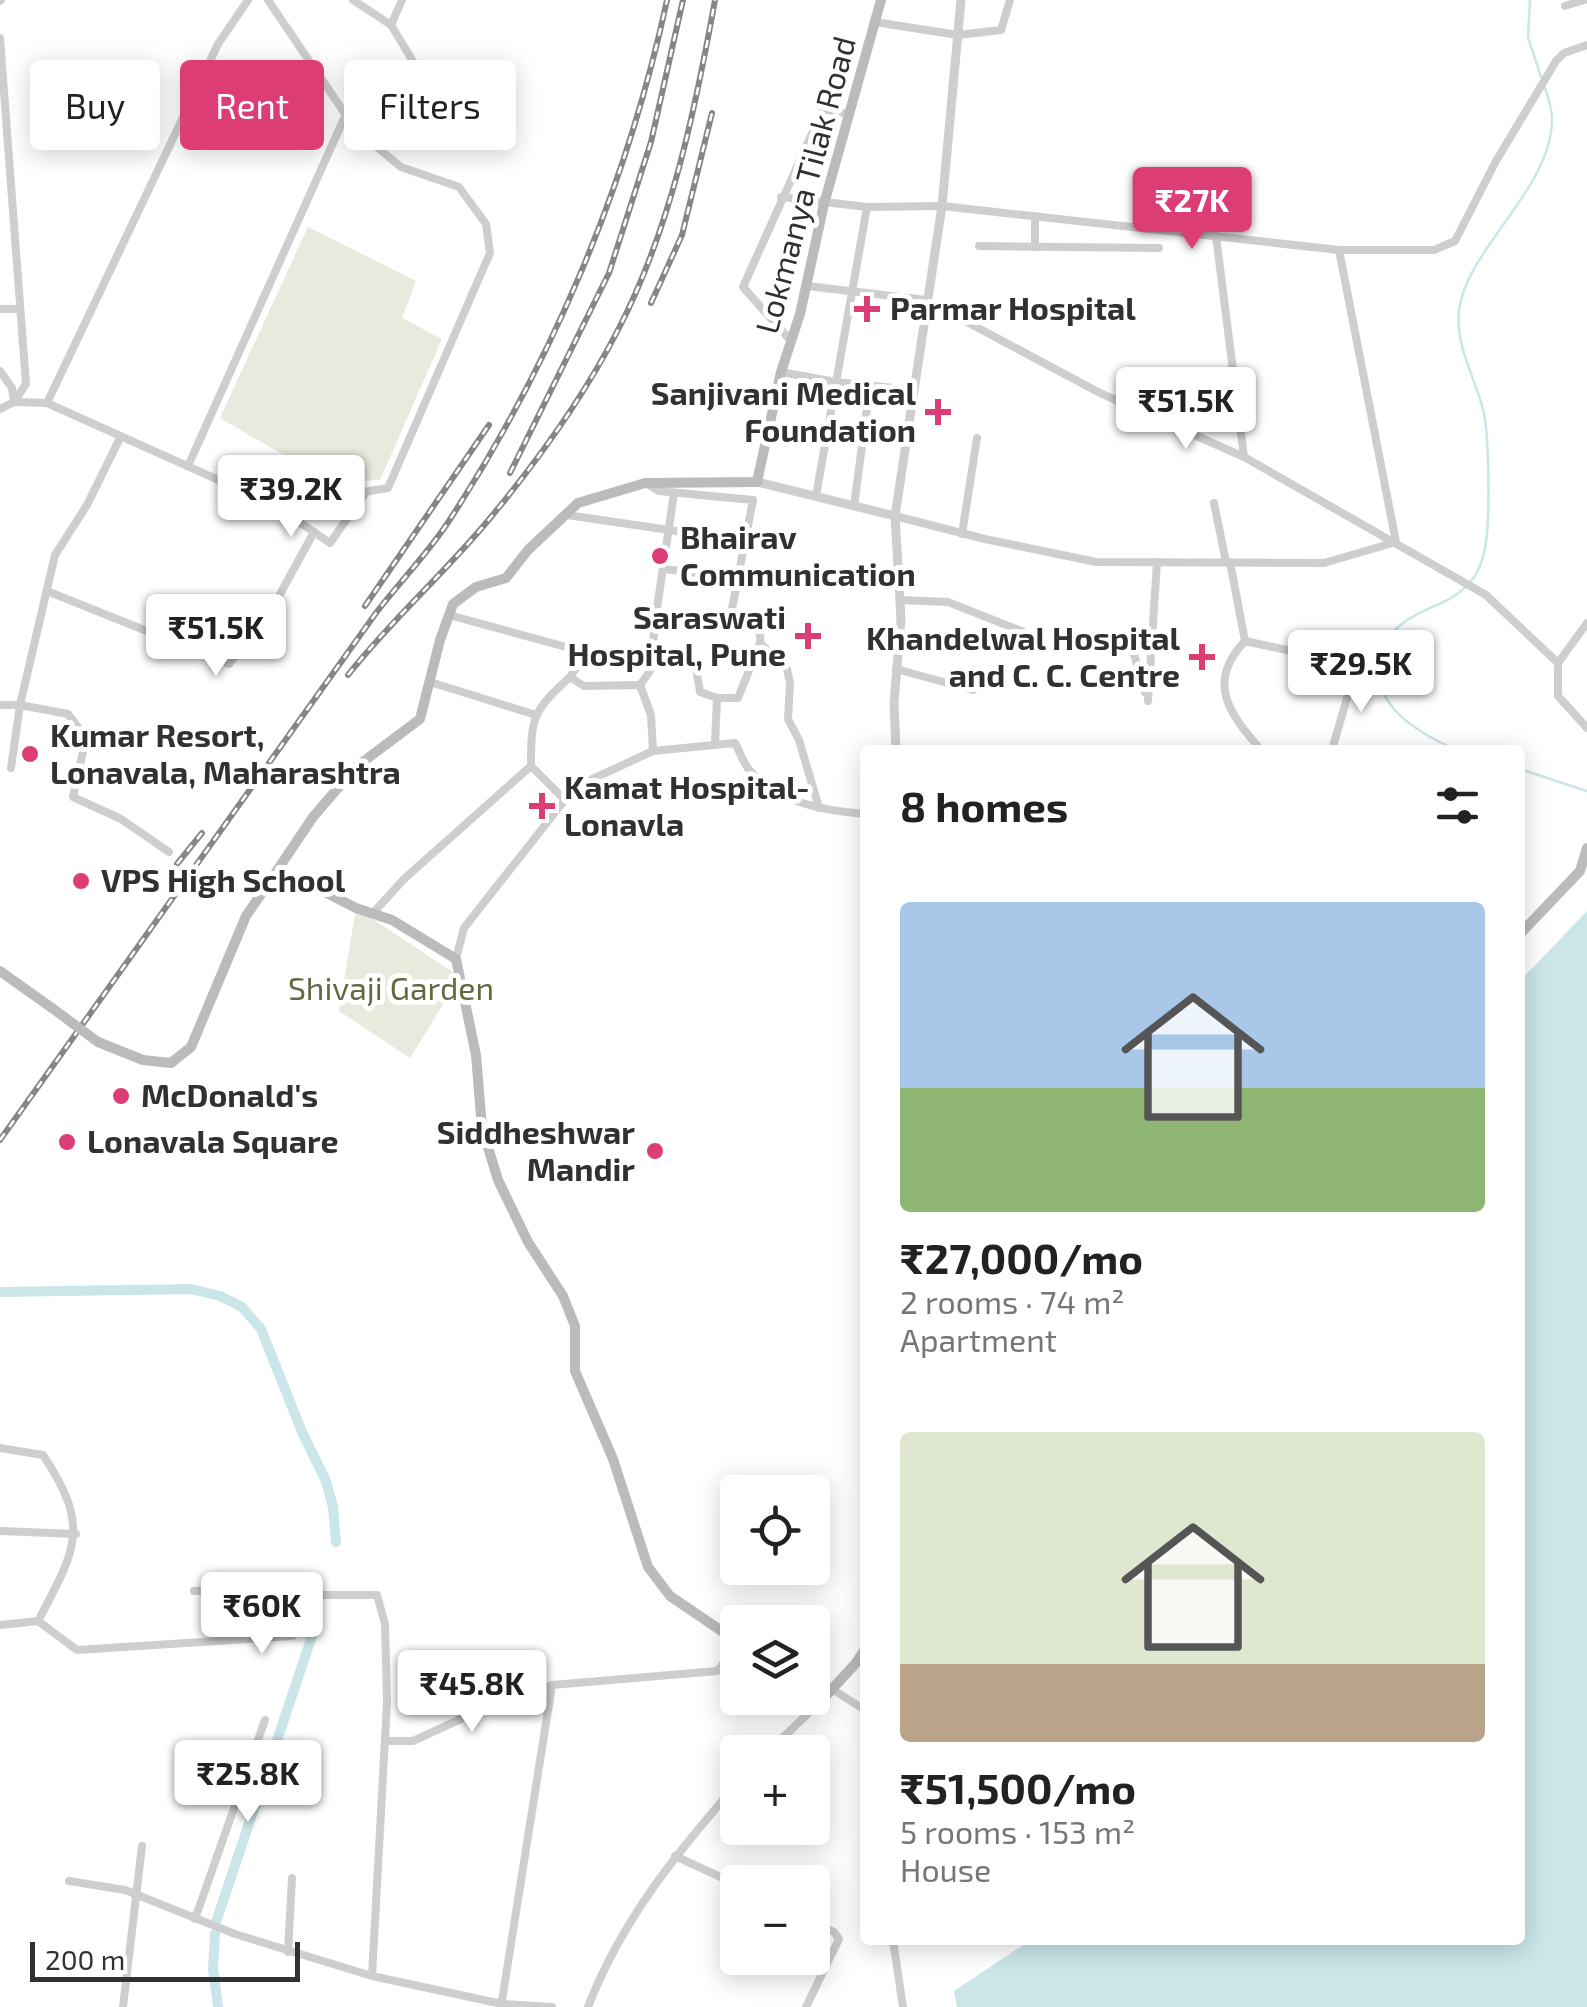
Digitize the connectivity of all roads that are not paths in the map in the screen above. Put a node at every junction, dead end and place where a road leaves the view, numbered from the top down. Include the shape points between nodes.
1 (248, 0) edge
2 (268, 0) edge
3 (353, 0) edge
4 (402, 0) edge
5 (881, 0) edge
6 (962, 0) edge
7 (1010, 0) edge
8 (1584, 0) edge
9 (1566, 6) dead end
10 (875, 22) junction
11 (390, 25) junction
12 (958, 35) junction
13 (0, 38) edge
14 (1587, 45) edge
15 (412, 60) edge
16 (2, 88) edge
17 (344, 111) edge
18 (849, 114) junction
19 (344, 118) edge
20 (377, 150) edge
21 (781, 198) junction
22 (824, 204) junction
23 (942, 206) junction
24 (867, 207) junction
25 (1035, 216) junction
26 (1216, 236) junction
27 (979, 246) dead end
28 (1035, 247) junction
29 (1159, 248) dead end
30 (1339, 250) junction
31 (807, 286) junction
32 (851, 290) junction
33 (926, 300) junction
34 (0, 309) edge
35 (20, 309) junction
36 (791, 341) junction
37 (0, 371) edge
38 (781, 372) junction
39 (836, 382) junction
40 (870, 386) junction
41 (913, 390) junction
42 (14, 402) junction
43 (47, 403) junction
44 (0, 410) edge
45 (122, 436) junction
46 (977, 438) dead end
47 (1244, 457) junction
48 (188, 466) junction
49 (757, 482) junction
50 (645, 483) junction
51 (367, 492) junction
52 (674, 493) junction
53 (816, 496) junction
54 (753, 500) junction
55 (1214, 503) dead end
56 (274, 505) junction
57 (854, 506) junction
58 (568, 515) junction
59 (895, 516) junction
60 (314, 532) junction
61 (669, 532) junction
62 (962, 534) junction
63 (744, 542) junction
64 (1396, 542) junction
65 (1156, 562) junction
66 (1228, 562) junction
67 (664, 569) junction
68 (738, 578) junction
69 (47, 591) junction
70 (900, 600) junction
71 (731, 614) junction
72 (449, 615) junction
73 (656, 615) junction
74 (1587, 623) edge
75 (1152, 637) junction
76 (1039, 638) dead end
77 (1244, 641) junction
78 (760, 643) junction
79 (652, 656) junction
80 (1315, 656) dead end
81 (1558, 664) junction
82 (896, 669) junction
83 (1355, 670) dead end
84 (570, 677) junction
85 (430, 682) junction
86 (640, 684) junction
87 (973, 690) dead end
88 (717, 698) junction
89 (0, 705) edge
90 (20, 705) junction
91 (536, 716) junction
92 (1587, 728) edge
93 (715, 744) junction
94 (896, 745) edge
95 (1257, 745) edge
96 (1333, 745) edge
97 (652, 750) junction
98 (531, 766) junction
99 (11, 768) dead end
100 (566, 800) junction
101 (819, 808) junction
102 (860, 813) edge
103 (1587, 848) edge
104 (169, 852) dead end
105 (270, 881) junction
106 (374, 912) junction
107 (1525, 929) edge
108 (456, 958) junction
109 (0, 971) edge
110 (0, 1448) edge
111 (0, 1531) edge
112 (76, 1534) junction
113 (194, 1591) dead end
114 (296, 1594) junction
115 (38, 1621) junction
116 (0, 1626) edge
117 (720, 1631) edge
118 (860, 1657) edge
119 (720, 1667) edge
120 (552, 1686) junction
121 (832, 1689) joint
122 (860, 1707) edge
123 (801, 1715) edge
124 (265, 1720) dead end
125 (783, 1735) edge
126 (385, 1741) junction
127 (720, 1804) edge
128 (142, 1846) dead end
129 (676, 1856) junction
130 (720, 1877) edge
131 (292, 1878) dead end
132 (69, 1881) dead end
133 (136, 1894) junction
134 (195, 1919) junction
135 (830, 1930) edge
136 (893, 1945) edge
137 (288, 1952) junction
138 (830, 1959) edge
139 (822, 1975) edge
140 (372, 1976) junction
141 (501, 2005) edge
142 (123, 2007) edge
143 (552, 2007) edge
144 (588, 2007) edge
145 (806, 2007) edge
146 (903, 2007) edge

1 - 43 street via 218,44
2 - 17 street
3 - 11 street
4 - 11 street
5 - 10 main road, Lokmanya Tilak Road
6 - 12 street
7 - 12 street via 1001,30
8 - 9 street
10 - 12 street
10 - 18 main road, Lokmanya Tilak Road
11 - 15 street
12 - 23 street
13 - 16 street
14 - 30 street via 1556,62 1455,241 1434,250
16 - 35 street
18 - 21 street via 824,108
18 - 22 main road, Lokmanya Tilak Road
19 - 48 street
20 - 51 street via 402,168 459,187 486,224 490,252 388,488
21 - 22 street
21 - 36 street via 742,287
22 - 24 street
22 - 31 main road, Lokmanya Tilak Road
23 - 24 street
23 - 25 street
23 - 33 street
24 - 32 street
25 - 26 street
25 - 28 street
26 - 30 street
26 - 47 street
27 - 28 street
28 - 29 street
30 - 64 street
31 - 32 street
31 - 36 main road, Lokmanya Tilak Road
32 - 33 street
32 - 39 street
33 - 41 street
33 - 47 street via 1100,393
34 - 35 street
35 - 42 street via 26,384
36 - 38 main road, Lokmanya Tilak Road
37 - 42 street
38 - 39 street
38 - 49 main road, Lokmanya Tilak Road
39 - 40 street
39 - 53 street
40 - 41 street
40 - 57 street
41 - 59 street
42 - 43 street
42 - 44 street
43 - 45 street
45 - 48 street
45 - 69 street via 55,555
46 - 62 street
47 - 64 street
48 - 56 street
49 - 50 main road
49 - 53 street
49 - 54 street, Lokmanya Tilak Road
50 - 52 street
50 - 58 main road via 578,502
51 - 56 street
51 - 60 street via 330,543
52 - 54 street
52 - 61 street
53 - 57 street
54 - 63 street, Lokmanya Tilak Road
55 - 66 street
56 - 60 street
57 - 59 street
58 - 61 street
58 - 72 main road via 506,578 476,587
59 - 62 street
59 - 70 street
60 - 69 street via 273,607 229,664
61 - 63 street
61 - 67 street
62 - 65 street via 1096,562
63 - 68 street, Lokmanya Tilak Road
64 - 66 street via 1324,563
64 - 81 street via 1486,595
65 - 66 street
65 - 75 street
66 - 77 street
67 - 68 street
67 - 73 street
68 - 71 street, Lokmanya Tilak Road
69 - 90 street
70 - 76 street via 948,602
70 - 82 street
71 - 73 street via 714,624
71 - 78 street via 760,628
72 - 84 street via 577,650 580,662
72 - 85 main road
73 - 79 street
74 - 81 street
75 - 75 street via 1149,685 1148,701 1130,641
77 - 80 street
77 - 95 street via 1230,657 1223,690 1231,714
78 - 88 street via 738,698
78 - 101 street via 787,669 788,720
79 - 86 street
79 - 88 street via 696,668 700,692
81 - 92 street via 1558,696
82 - 87 street
82 - 94 street
83 - 96 street
84 - 86 street via 584,686
84 - 91 street
85 - 91 street
85 - 105 main road via 420,719 356,768
86 - 97 street via 652,715
88 - 93 street
89 - 90 street
90 - 99 street
90 - 104 street via 68,714 86,738 73,796
91 - 98 street
93 - 97 street
93 - 101 street via 735,743 751,772 783,795
97 - 100 street via 585,780
98 - 100 street
98 - 106 street
100 - 108 street via 464,928
101 - 102 street
103 - 107 main road via 1580,871
105 - 106 main road via 315,887
105 - 109 main road, bridge via 246,916 191,1046 171,1063 98,1042
106 - 108 main road
108 - 117 main road via 492,1162 575,1326 575,1371 613,1459 648,1568 670,1596
110 - 112 street via 43,1455 66,1489
111 - 112 street
112 - 115 street
113 - 114 street via 297,1585
114 - 115 street via 293,1636 77,1650
114 - 126 street via 377,1595 384,1624
115 - 116 street
118 - 121 main road
119 - 120 street
120 - 126 street via 413,1741
120 - 141 street
121 - 122 street
123 - 125 street
124 - 134 street
126 - 140 street
127 - 129 street
128 - 133 street
129 - 130 street
129 - 144 street via 637,1907
131 - 137 street
132 - 133 street
133 - 134 street
133 - 142 street
134 - 137 street
135 - 138 street via 840,1939
136 - 146 street
137 - 140 street
139 - 145 street
140 - 141 street
141 - 143 street

